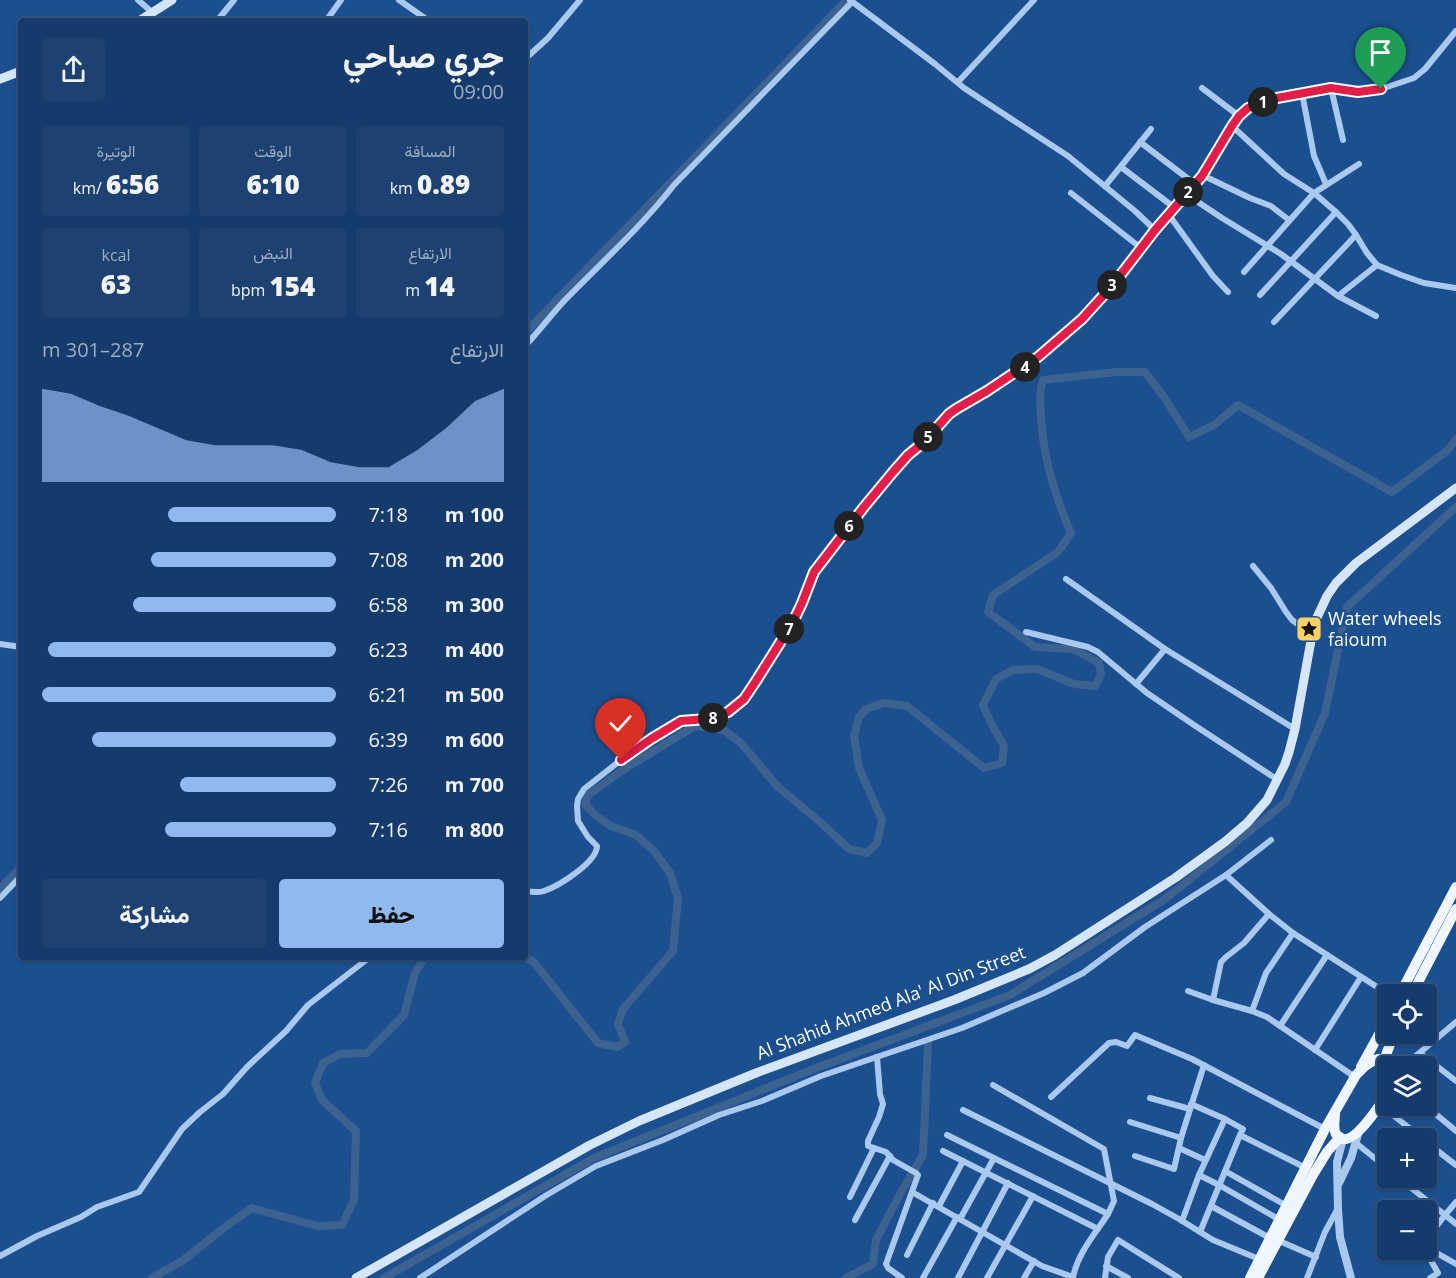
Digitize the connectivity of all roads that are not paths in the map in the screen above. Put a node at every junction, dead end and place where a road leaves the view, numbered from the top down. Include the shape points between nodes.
1 (138, 0) edge
2 (172, 0) edge
3 (234, 0) edge
4 (341, 0) edge
5 (399, 0) edge
6 (579, 0) edge
7 (1034, 0) edge
8 (851, 1) edge
9 (152, 17) edge
10 (219, 18) edge
11 (328, 18) edge
12 (425, 18) edge
13 (1456, 31) edge
14 (528, 56) edge
15 (18, 72) edge
16 (0, 79) edge
17 (958, 82) junction
18 (1202, 88) dead end
19 (1331, 88) junction
20 (1302, 93) junction
21 (1239, 116) junction
22 (1232, 126) junction
23 (1151, 129) dead end
24 (1343, 140) dead end
25 (1140, 142) junction
26 (1359, 164) dead end
27 (1121, 166) junction
28 (1202, 176) junction
29 (1195, 184) junction
30 (1326, 184) junction
31 (1105, 186) junction
32 (1071, 193) dead end
33 (1314, 193) junction
34 (1186, 194) junction
35 (1175, 208) junction
36 (1336, 212) junction
37 (1169, 215) junction
38 (1289, 220) junction
39 (1155, 230) junction
40 (1356, 236) junction
41 (1267, 245) junction
42 (1141, 248) junction
43 (1290, 261) junction
44 (1377, 265) junction
45 (1244, 272) dead end
46 (1315, 279) junction
47 (1456, 288) edge
48 (1228, 292) dead end
49 (1260, 295) dead end
50 (1338, 296) junction
51 (1376, 316) dead end
52 (1274, 322) dead end
53 (528, 343) edge
54 (1456, 488) edge
55 (1252, 566) dead end
56 (1066, 579) dead end
57 (1026, 632) dead end
58 (1312, 634) junction
59 (0, 644) edge
60 (18, 647) edge
61 (1165, 649) junction
62 (1136, 684) junction
63 (1295, 729) junction
64 (1278, 780) junction
65 (1271, 840) dead end
66 (1226, 875) junction
67 (18, 879) edge
68 (1456, 887) edge
69 (528, 891) edge
70 (0, 898) edge
71 (1456, 909) edge
72 (1269, 914) junction
73 (1293, 933) junction
74 (1327, 955) junction
75 (366, 960) edge
76 (1361, 977) junction
77 (1405, 984) edge
78 (1417, 984) edge
79 (1377, 987) edge
80 (1188, 991) dead end
81 (1213, 1000) junction
82 (1252, 1011) junction
83 (1453, 1024) edge
84 (1280, 1026) junction
85 (1456, 1032) edge
86 (1377, 1038) edge
87 (1315, 1050) junction
88 (1420, 1053) junction
89 (1416, 1056) edge
90 (877, 1057) junction
91 (1377, 1059) edge
92 (1204, 1065) junction
93 (1356, 1076) junction
94 (1456, 1082) edge
95 (993, 1085) dead end
96 (1051, 1097) dead end
97 (1150, 1098) dead end
98 (1191, 1107) junction
99 (1377, 1109) edge
100 (963, 1110) dead end
101 (1336, 1110) junction
102 (1437, 1115) edge
103 (1394, 1116) edge
104 (1225, 1119) junction
105 (1130, 1122) dead end
106 (1409, 1128) edge
107 (1325, 1130) junction
108 (1359, 1131) junction
109 (1456, 1131) edge
110 (947, 1135) dead end
111 (1240, 1135) junction
112 (1181, 1138) junction
113 (1342, 1138) junction
114 (1356, 1143) junction
115 (874, 1148) junction
116 (1179, 1148) junction
117 (1437, 1150) edge
118 (943, 1151) dead end
119 (890, 1156) junction
120 (1135, 1156) dead end
121 (994, 1158) junction
122 (1377, 1159) edge
123 (1205, 1160) junction
124 (963, 1161) junction
125 (1456, 1165) edge
126 (1306, 1168) junction
127 (1225, 1171) junction
128 (986, 1172) junction
129 (1199, 1175) junction
130 (1008, 1183) junction
131 (1111, 1184) junction
132 (1219, 1185) junction
133 (1338, 1185) junction
134 (1411, 1188) edge
135 (912, 1192) junction
136 (1033, 1196) junction
137 (850, 1197) dead end
138 (1456, 1202) edge
139 (936, 1205) junction
140 (1211, 1206) junction
141 (1287, 1206) junction
142 (1338, 1209) junction
143 (1108, 1214) junction
144 (1445, 1215) junction
145 (958, 1218) junction
146 (855, 1220) dead end
147 (1280, 1220) junction
148 (1182, 1221) junction
149 (1456, 1224) edge
150 (1437, 1226) edge
151 (1098, 1229) junction
152 (982, 1231) junction
153 (1200, 1232) junction
154 (1274, 1239) junction
155 (1006, 1245) junction
156 (1437, 1254) edge
157 (907, 1255) dead end
158 (0, 1256) edge
159 (1316, 1257) junction
160 (1260, 1259) junction
161 (1432, 1260) edge
162 (1034, 1261) junction
163 (1456, 1264) edge
164 (1106, 1266) junction
165 (356, 1278) edge
166 (420, 1278) edge
167 (902, 1278) edge
168 (922, 1278) edge
169 (958, 1278) edge
170 (987, 1278) edge
171 (1024, 1278) edge
172 (1073, 1278) edge
173 (1105, 1278) edge
174 (1128, 1278) edge
175 (1179, 1278) edge
176 (1250, 1278) edge
177 (1258, 1278) edge
178 (1307, 1278) edge
179 (1351, 1278) edge
180 (1430, 1278) edge

1 - 9 street
2 - 9 main road
3 - 10 street
4 - 11 street
5 - 12 street
6 - 14 street via 549,38
7 - 17 street
8 - 17 street
8 - 53 street
13 - 19 street via 1414,78 1369,91
15 - 16 main road
17 - 31 street via 1056,147
18 - 21 street
19 - 20 street
19 - 24 street
20 - 21 street via 1261,103
20 - 30 street via 1314,156
21 - 22 street
22 - 28 street
22 - 33 street via 1284,174
23 - 25 street
25 - 27 street
25 - 29 street
26 - 30 street
27 - 31 street
27 - 35 street
28 - 29 street
28 - 38 street via 1271,206
29 - 34 street
30 - 33 street
31 - 39 street
32 - 42 street
33 - 36 street
33 - 38 street
34 - 35 street
34 - 41 street
35 - 37 street
36 - 40 street
36 - 43 street
37 - 39 street
37 - 48 street
38 - 41 street
39 - 42 street
40 - 44 street
40 - 46 street
41 - 43 street
41 - 45 street
42 - 69 street via 1082,319 1038,357 949,414 893,472 818,566 793,622 737,706 716,717 674,725 584,789 578,799 578,820 597,846 596,853 562,882 542,892
43 - 46 street
43 - 49 street
44 - 47 street via 1424,283
44 - 50 street
46 - 50 street
46 - 52 street
50 - 51 street
54 - 58 main road, Al Shahid Ahmed Ala' Al Din Street via 1346,572 1327,596
55 - 58 street via 1292,620
56 - 61 street
57 - 62 street via 1088,647
58 - 63 main road, Al Shahid Ahmed Ala' Al Din Street
59 - 60 street
61 - 62 street
61 - 63 street
62 - 64 street
63 - 64 main road, Al Shahid Ahmed Ala' Al Din Street
64 - 165 main road, Al Shahid Ahmed Ala' Al Din Street via 1267,800 1226,841 1046,960 954,1000 639,1121
65 - 66 street
66 - 72 street
66 - 90 street via 1152,922 1083,973 962,1028
67 - 70 street
68 - 77 main road
71 - 78 main road
72 - 73 street
72 - 81 street via 1221,962
73 - 74 street
73 - 82 street via 1266,974
74 - 76 street
74 - 84 street
75 - 158 street via 308,1005 213,1103 182,1129 139,1192 97,1207
76 - 79 street
76 - 87 street
80 - 81 street
81 - 82 street
82 - 84 street
83 - 85 street
83 - 88 street
84 - 87 street
86 - 93 main road
87 - 93 street
88 - 89 street
88 - 94 street
90 - 115 street via 883,1104 867,1144
90 - 166 street via 710,1118 596,1166
91 - 93 main road
92 - 96 street via 1134,1035 1127,1046 1109,1043
92 - 98 street
92 - 107 street
93 - 101 main road
95 - 131 street via 1104,1149
97 - 98 street
98 - 104 street
98 - 112 street
99 - 108 main road
100 - 131 street
101 - 107 main road
101 - 113 main road via 1334,1128
102 - 109 street
103 - 106 street
104 - 111 street via 1243,1128
104 - 123 street
105 - 112 street
107 - 126 main road
108 - 113 main road via 1351,1138
108 - 114 street
110 - 121 street
111 - 126 street
111 - 127 street
112 - 116 street
113 - 133 street
113 - 154 main road via 1324,1156
114 - 122 street
114 - 133 street
115 - 119 street
115 - 137 street
116 - 120 street via 1174,1169
116 - 123 street
117 - 125 street
118 - 124 street
119 - 135 street via 918,1177
119 - 146 street
121 - 128 street
121 - 143 street
123 - 129 street
124 - 128 street
124 - 139 street
126 - 141 main road
127 - 132 street
127 - 141 street
128 - 130 street
128 - 145 street
129 - 132 street
129 - 148 street
130 - 136 street
130 - 152 street
131 - 143 street via 1114,1201
131 - 148 street
132 - 140 street
132 - 147 street
133 - 142 street
134 - 144 street
135 - 139 street
135 - 167 street via 886,1264
136 - 151 street
136 - 155 street
138 - 144 street
139 - 145 street
139 - 157 street
140 - 153 street
140 - 154 street
141 - 147 main road
142 - 159 street
142 - 179 street via 1340,1237
143 - 151 street
144 - 149 street
144 - 150 street
145 - 152 street
145 - 168 street
147 - 154 main road
148 - 153 street
151 - 172 street via 1077,1262
152 - 155 street
152 - 169 street
153 - 160 street
154 - 159 street
154 - 160 main road
154 - 177 main road
155 - 162 street
155 - 170 street
156 - 163 street
159 - 178 street
160 - 176 main road
161 - 180 street via 1438,1273
162 - 171 street
162 - 172 street
164 - 173 street
164 - 174 street
164 - 175 street via 1118,1240

